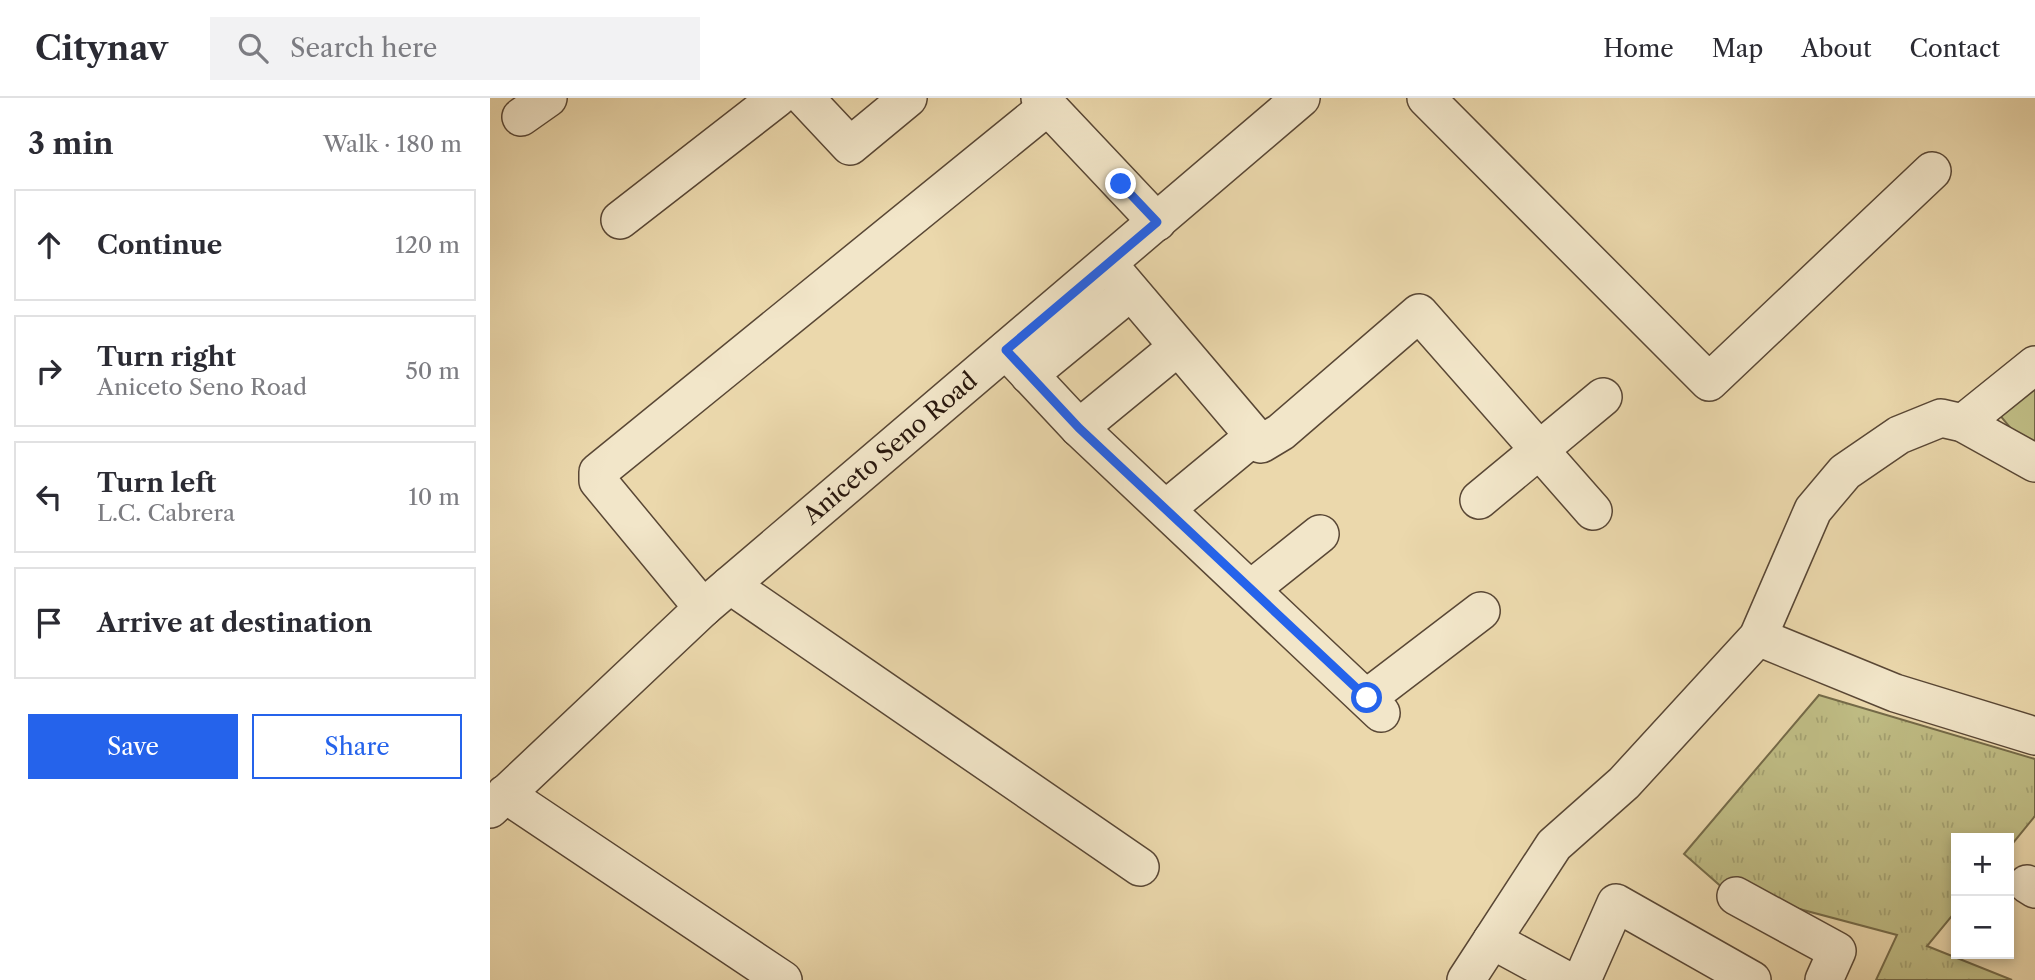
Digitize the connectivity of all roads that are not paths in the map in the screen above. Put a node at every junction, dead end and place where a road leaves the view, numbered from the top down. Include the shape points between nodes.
1 (777, 98) edge
2 (805, 98) edge
3 (908, 98) edge
4 (1301, 98) edge
5 (1426, 98) edge
6 (1044, 102) edge
7 (1932, 171) dead end
8 (620, 220) dead end
9 (1157, 222) junction
10 (1108, 264) junction
11 (1130, 292) dead end
12 (1174, 350) dead end
13 (1018, 363) junction
14 (2035, 365) edge
15 (1603, 397) dead end
16 (1963, 423) junction
17 (1079, 428) junction
18 (1247, 442) dead end
19 (1538, 451) junction
20 (2035, 463) edge
21 (1479, 500) dead end
22 (1166, 509) junction
23 (1593, 511) dead end
24 (1320, 534) dead end
25 (1251, 589) junction
26 (717, 596) junction
27 (1482, 611) dead end
28 (1758, 637) junction
29 (2035, 736) edge
30 (498, 801) edge
31 (1140, 867) dead end
32 (1736, 896) dead end
33 (1492, 940) junction
34 (783, 980) edge
35 (1466, 980) edge
36 (1566, 980) edge
37 (1582, 980) edge
38 (1752, 980) edge
39 (1824, 980) edge

1 - 8 street
2 - 3 street via 850,146
4 - 9 street, Aniceto Seno Road
5 - 7 street via 1709,382
6 - 9 street
6 - 26 street via 598,472 598,481
9 - 10 street, Aniceto Seno Road
10 - 13 street, Aniceto Seno Road
10 - 19 street via 1261,444 1281,432 1419,313
11 - 13 street
12 - 17 street
13 - 17 street
13 - 26 street, Aniceto Seno Road
14 - 16 street
15 - 19 street
16 - 20 street
16 - 28 street via 1941,418 1899,435 1844,472 1813,510
17 - 22 street
18 - 22 street
19 - 21 street
19 - 23 street
22 - 25 street
24 - 25 street
25 - 27 street via 1374,706
26 - 30 street, Aniceto Seno Road
26 - 31 street via 988,759
28 - 29 street via 1895,693
28 - 33 street via 1624,783 1553,845
30 - 34 street
32 - 39 street via 1837,951
33 - 35 street
33 - 36 street
37 - 38 street via 1616,903

